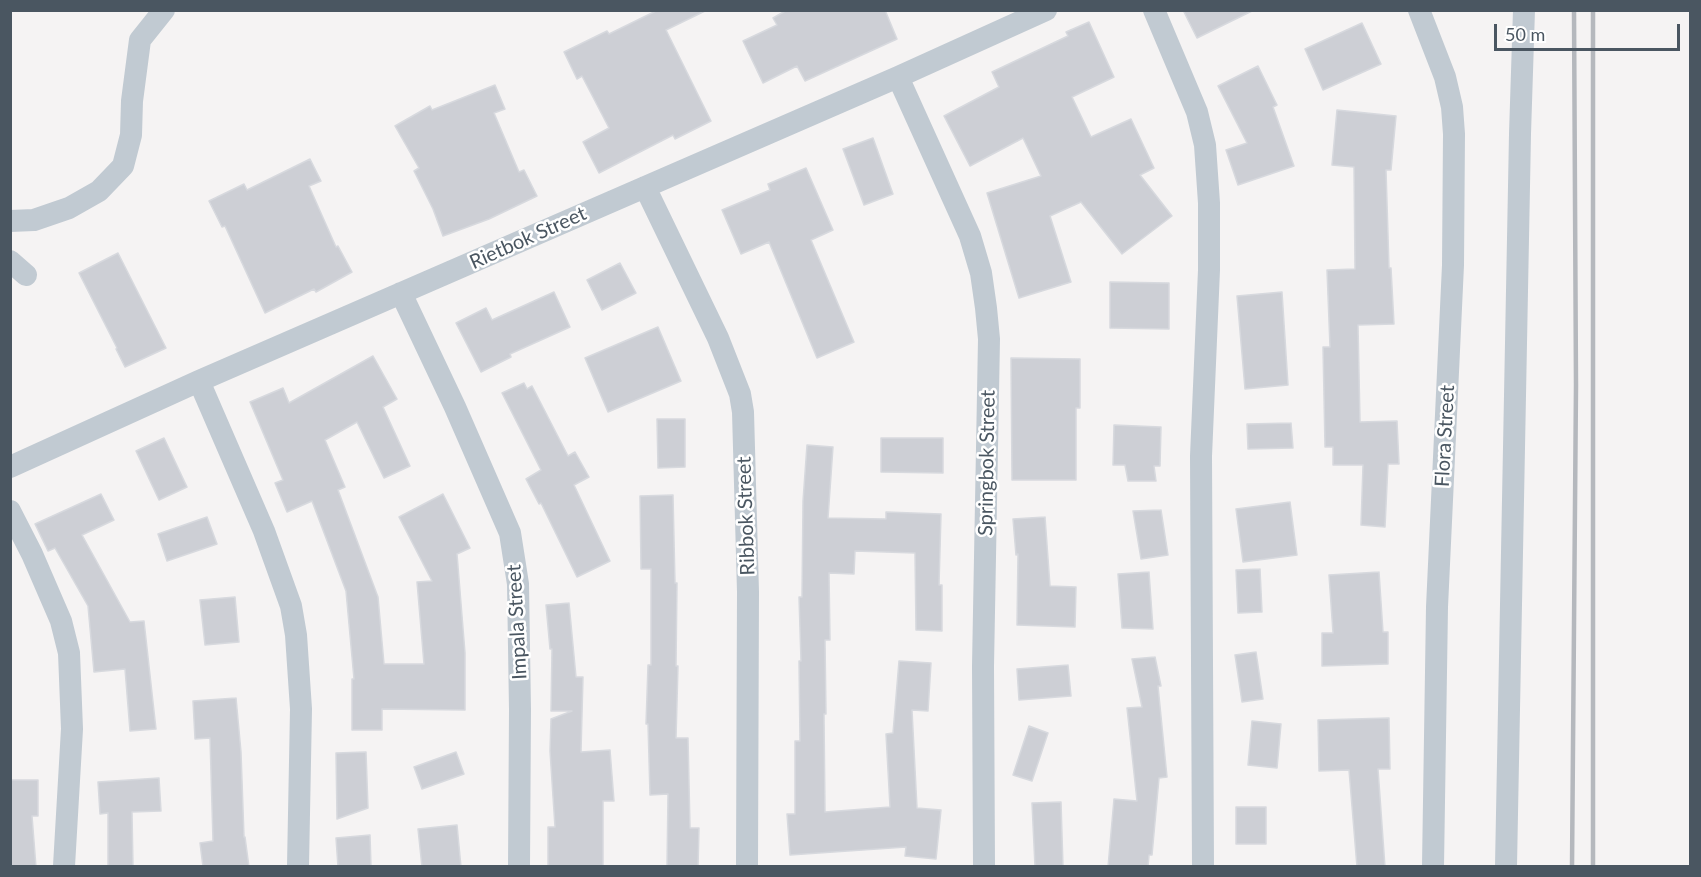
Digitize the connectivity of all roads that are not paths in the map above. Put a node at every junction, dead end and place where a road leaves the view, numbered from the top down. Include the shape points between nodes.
1 (164, 10) edge
2 (1046, 10) edge
3 (1154, 10) edge
4 (1419, 10) edge
5 (1524, 10) edge
6 (898, 78) junction
7 (645, 187) junction
8 (10, 221) edge
9 (401, 293) junction
10 (199, 381) junction
11 (10, 467) edge
12 (10, 511) edge
13 (64, 867) edge
14 (298, 867) edge
15 (519, 867) edge
16 (747, 867) edge
17 (984, 867) edge
18 (1203, 867) edge
19 (1433, 867) edge
20 (1506, 867) edge

1 - 8 street via 140,40 131,135 123,166 99,191 69,208 34,220
2 - 6 street, Rietbok Street
3 - 18 street via 1197,112 1205,145 1209,203 1202,456
4 - 19 street, Flora Street via 1445,77 1454,134 1453,265 1437,607
5 - 20 street
6 - 7 street, Rietbok Street
6 - 17 street, Springbok Street via 970,237 986,308 989,339
7 - 9 street, Rietbok Street
7 - 16 street, Ribbok Street via 718,338 740,394 748,592
9 - 10 street, Rietbok Street
9 - 15 street, Impala Street via 510,533 518,584
10 - 11 street, Rietbok Street
10 - 14 street via 264,531 291,606 301,709
12 - 13 street via 61,621 69,653 72,729

